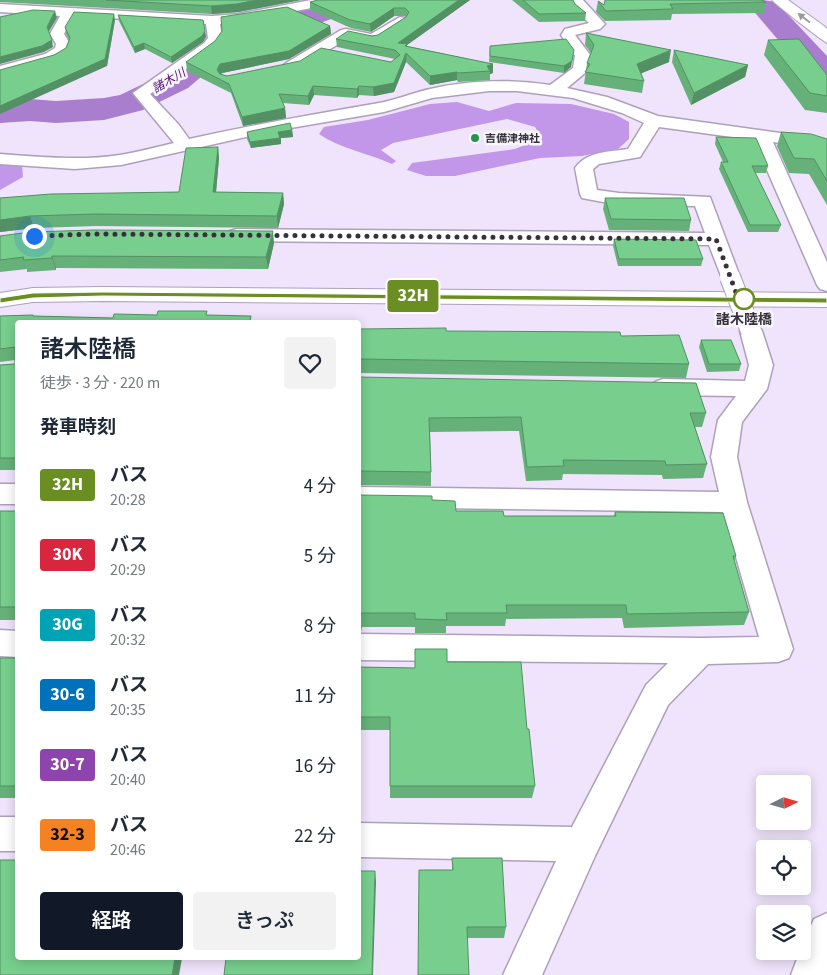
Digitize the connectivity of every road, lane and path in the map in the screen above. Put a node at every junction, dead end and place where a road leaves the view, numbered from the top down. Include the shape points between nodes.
1 (9, 0) edge
2 (332, 0) edge
3 (576, 0) edge
4 (780, 0) edge
5 (0, 7) edge
6 (289, 8) junction
7 (68, 13) junction
8 (307, 16) edge
9 (212, 20) junction
10 (400, 21) edge
11 (330, 26) edge
12 (346, 33) junction
13 (827, 38) edge
14 (319, 50) junction
15 (337, 54) edge
16 (276, 69) edge
17 (0, 71) edge
18 (554, 90) junction
19 (654, 121) junction
20 (762, 136) junction
21 (184, 147) junction
22 (827, 148) edge
23 (0, 159) edge
24 (215, 235) edge
25 (716, 239) junction
26 (827, 285) edge
27 (0, 300) edge
28 (827, 300) edge
29 (646, 387) edge
30 (755, 389) junction
31 (0, 494) edge
32 (15, 494) edge
33 (361, 497) edge
34 (734, 502) junction
35 (0, 644) edge
36 (15, 644) edge
37 (361, 647) edge
38 (701, 651) junction
39 (0, 834) edge
40 (15, 834) edge
41 (361, 840) edge
42 (582, 844) junction
43 (827, 932) edge
44 (522, 975) edge
45 (810, 975) edge

1 - 5 street
2 - 6 street
3 - 18 street via 598,24 570,32 568,35 583,56 580,70
13 -> 4 street
5 - 7 street
6 - 8 street
6 - 9 street
7 - 9 street
7 - 17 street via 57,34 63,44 62,50 50,57
9 - 21 street via 215,38 210,46 141,93 173,129
10 - 12 street via 373,39
11 - 12 street
12 - 14 street
14 - 15 street
14 - 16 street via 295,66
18 - 19 street via 631,110
18 - 21 street via 519,85 440,92 383,107 271,126
19 - 20 street
19 - 25 street via 634,153 593,160 584,168 589,194 619,199 703,201
20 - 22 street via 809,142
20 - 26 street
21 - 23 street via 96,164
24 - 25 street
25 - 30 street, bridge via 761,365
27 - 28 street via 33,295 103,294
29 - 30 street
30 - 34 street via 730,420 724,457
31 - 32 street
33 - 34 street
34 - 38 street via 778,649
35 - 36 street
37 - 38 street
38 - 42 street via 657,695
39 - 40 street
41 - 42 street
42 - 44 street
43 - 45 street

